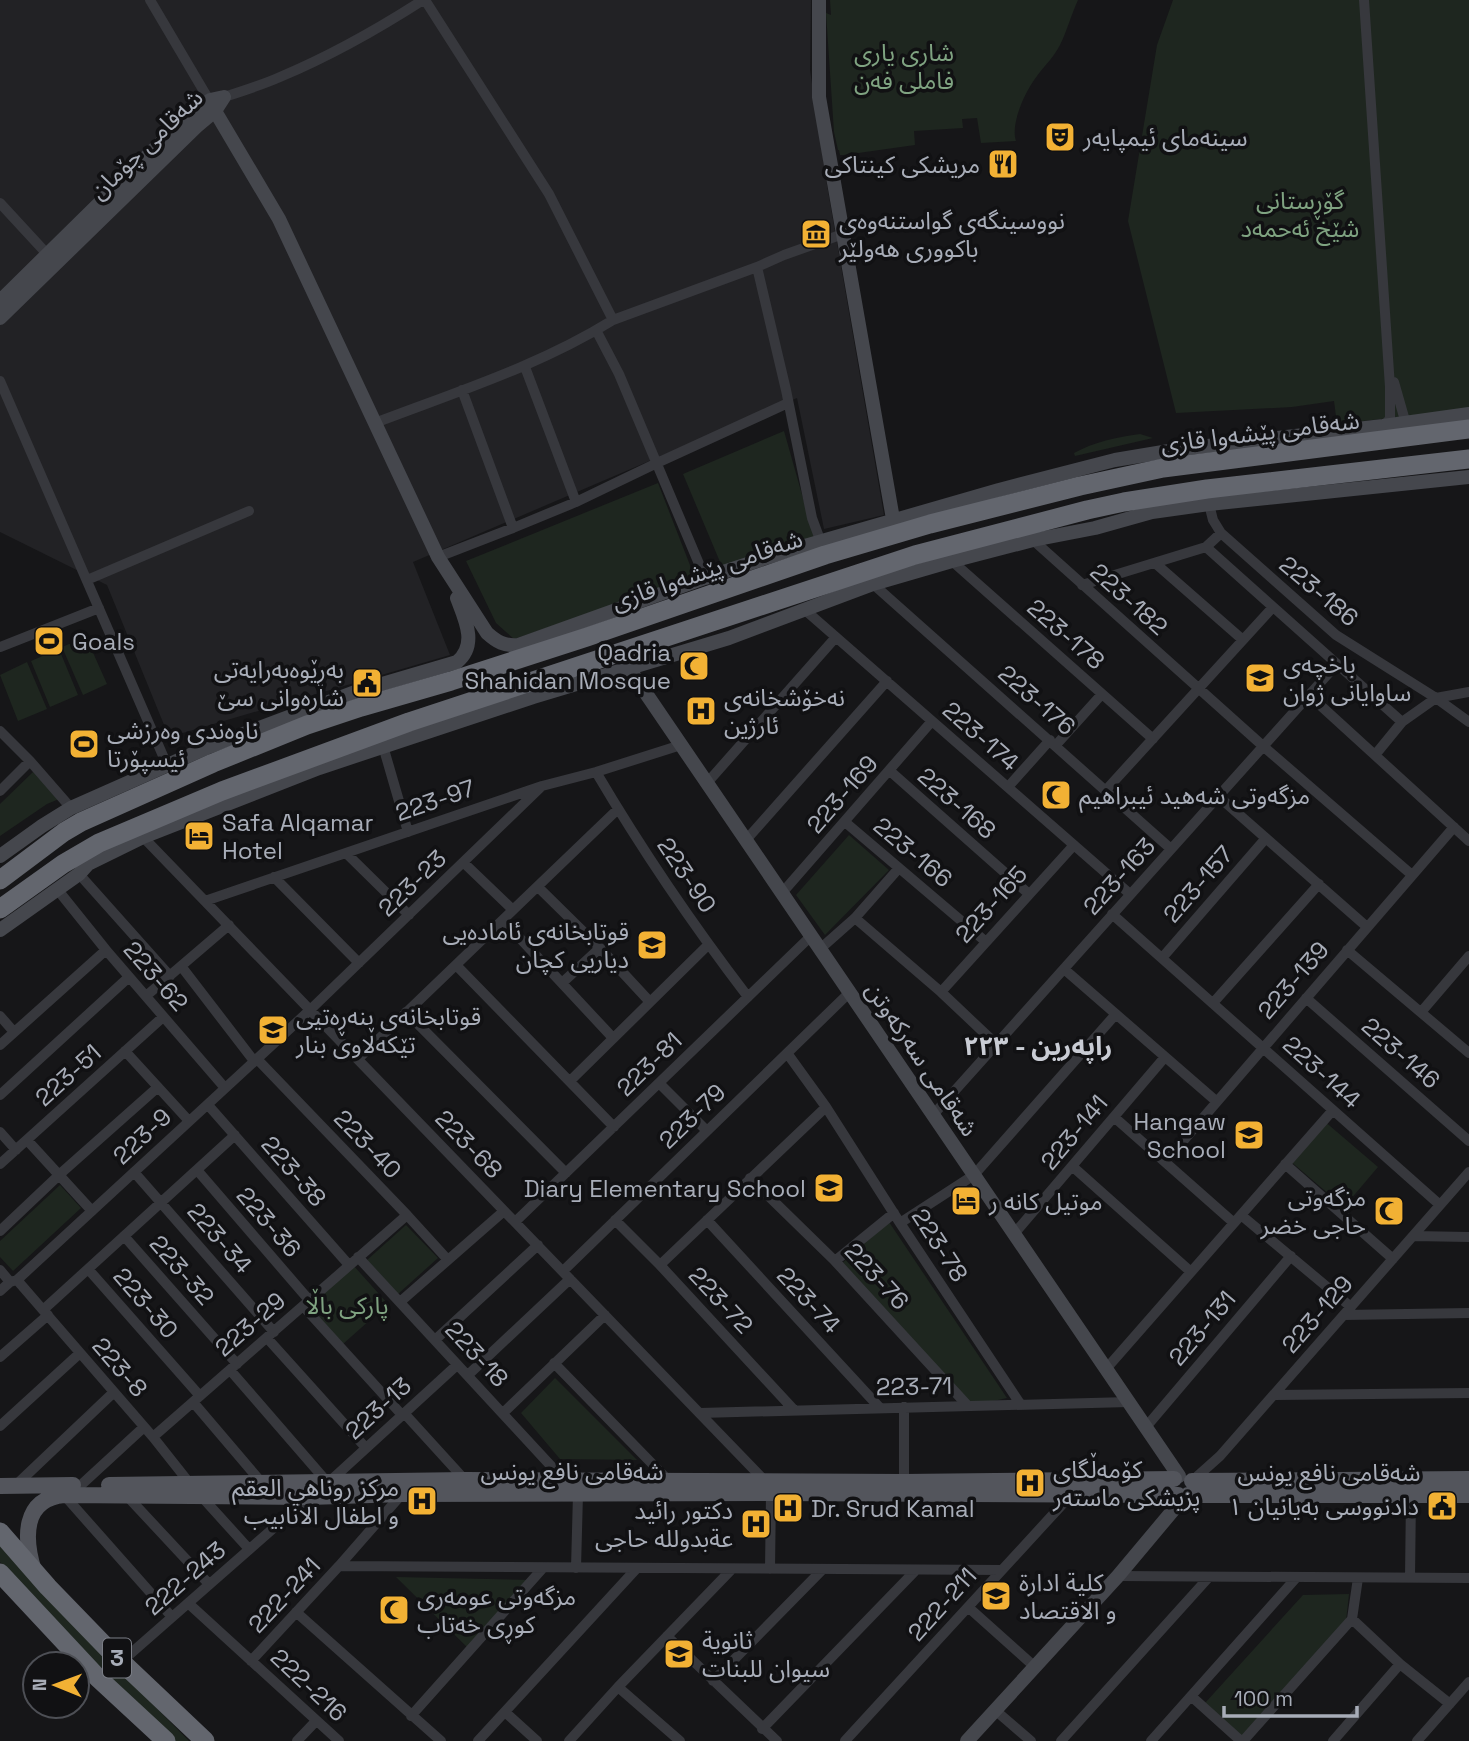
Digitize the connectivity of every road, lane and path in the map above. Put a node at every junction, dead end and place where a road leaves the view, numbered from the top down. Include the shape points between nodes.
1 (150, 0) edge
2 (424, 0) edge
3 (819, 0) edge
4 (1364, 0) edge
5 (216, 103) junction
6 (191, 122) junction
7 (0, 203) edge
8 (843, 234) junction
9 (47, 254) junction
10 (757, 267) junction
11 (1, 298) edge
12 (0, 318) edge
13 (613, 320) junction
14 (596, 330) junction
15 (1388, 347) junction
16 (524, 367) junction
17 (0, 381) edge
18 (462, 390) junction
19 (789, 403) junction
20 (1469, 414) edge
21 (1409, 422) junction
22 (375, 423) junction
23 (1462, 430) edge
24 (1378, 434) junction
25 (1469, 458) edge
26 (657, 463) junction
27 (1415, 466) junction
28 (1323, 476) junction
29 (1469, 477) edge
30 (1208, 497) junction
31 (576, 502) junction
32 (249, 511) dead end
33 (928, 517) junction
34 (894, 519) junction
35 (513, 528) junction
36 (1221, 533) junction
37 (1033, 540) junction
38 (1206, 547) junction
39 (823, 548) junction
40 (441, 561) junction
41 (952, 561) junction
42 (1155, 563) junction
43 (917, 564) junction
44 (750, 572) junction
45 (705, 578) junction
46 (87, 580) junction
47 (873, 584) junction
48 (1083, 585) junction
49 (1273, 607) junction
50 (99, 608) junction
51 (805, 610) junction
52 (584, 629) junction
53 (710, 633) junction
54 (836, 637) junction
55 (1242, 640) junction
56 (0, 647) edge
57 (1336, 664) junction
58 (628, 667) junction
59 (451, 673) junction
60 (887, 681) junction
61 (1198, 689) junction
62 (1469, 692) edge
63 (1102, 694) junction
64 (1309, 695) junction
65 (507, 698) junction
66 (1436, 698) junction
67 (361, 707) junction
68 (1467, 717) edge
69 (932, 721) junction
70 (1402, 722) junction
71 (0, 730) edge
72 (1153, 739) junction
73 (357, 741) junction
74 (1053, 743) junction
75 (681, 745) junction
76 (383, 746) junction
77 (1263, 746) junction
78 (1375, 755) junction
79 (215, 756) junction
80 (30, 761) junction
81 (167, 765) junction
82 (890, 771) junction
83 (596, 772) junction
84 (707, 783) junction
85 (542, 786) junction
86 (1008, 787) junction
87 (1106, 790) junction
88 (0, 791) edge
89 (222, 791) junction
90 (1218, 796) junction
91 (99, 804) junction
92 (618, 809) junction
93 (64, 819) junction
94 (845, 822) junction
95 (1454, 827) junction
96 (408, 832) junction
97 (143, 837) junction
98 (1266, 838) junction
99 (746, 840) junction
100 (1469, 841) edge
101 (1074, 845) junction
102 (1171, 849) junction
103 (346, 853) junction
104 (0, 856) edge
105 (464, 863) junction
106 (899, 868) junction
107 (79, 874) junction
108 (1412, 875) junction
109 (274, 877) junction
110 (0, 880) edge
111 (1319, 884) junction
112 (538, 887) junction
113 (57, 889) junction
114 (782, 893) junction
115 (1029, 894) junction
116 (1130, 894) junction
117 (30, 897) junction
118 (205, 901) junction
119 (0, 909) edge
120 (513, 911) junction
121 (1112, 914) junction
122 (409, 915) junction
123 (855, 918) junction
124 (0, 919) edge
125 (503, 920) junction
126 (229, 925) junction
127 (1367, 927) junction
128 (0, 930) edge
129 (811, 936) junction
130 (985, 941) junction
131 (708, 945) junction
132 (600, 948) junction
133 (820, 949) junction
134 (106, 950) junction
135 (1347, 950) junction
136 (1469, 956) edge
137 (1162, 958) junction
138 (359, 963) junction
139 (456, 965) junction
140 (181, 966) junction
141 (1063, 969) junction
142 (128, 976) junction
143 (170, 976) junction
144 (562, 983) junction
145 (850, 992) junction
146 (941, 992) junction
147 (146, 996) junction
148 (748, 997) junction
149 (1306, 998) junction
150 (650, 1002) junction
151 (1213, 1003) junction
152 (310, 1010) junction
153 (1422, 1011) junction
154 (406, 1012) junction
155 (1116, 1014) junction
156 (0, 1016) edge
157 (163, 1017) junction
158 (14, 1032) junction
159 (613, 1038) junction
160 (996, 1044) junction
161 (0, 1045) edge
162 (1263, 1047) junction
163 (125, 1051) junction
164 (787, 1053) junction
165 (1469, 1053) edge
166 (1165, 1057) junction
167 (358, 1059) junction
168 (256, 1060) junction
169 (569, 1081) junction
170 (659, 1083) junction
171 (158, 1087) junction
172 (225, 1088) junction
173 (0, 1095) edge
174 (1216, 1101) junction
175 (208, 1105) junction
176 (826, 1107) junction
177 (1333, 1110) junction
178 (933, 1115) junction
179 (1114, 1117) junction
180 (189, 1121) junction
181 (614, 1127) junction
182 (707, 1131) junction
183 (0, 1132) edge
184 (235, 1135) junction
185 (27, 1140) junction
186 (1469, 1141) edge
187 (16, 1150) junction
188 (1166, 1162) junction
189 (0, 1164) edge
190 (1285, 1164) junction
191 (1072, 1166) junction
192 (197, 1170) junction
193 (134, 1172) junction
194 (1469, 1172) edge
195 (566, 1173) junction
196 (60, 1174) junction
197 (974, 1175) junction
198 (750, 1178) junction
199 (161, 1202) junction
200 (1440, 1205) junction
201 (504, 1210) junction
202 (92, 1211) junction
203 (894, 1213) junction
204 (407, 1215) junction
205 (1237, 1219) junction
206 (615, 1220) junction
207 (706, 1220) junction
208 (515, 1222) junction
209 (900, 1223) junction
210 (0, 1231) edge
211 (1014, 1234) junction
212 (124, 1236) junction
213 (1413, 1236) junction
214 (1469, 1237) edge
215 (538, 1245) junction
216 (1291, 1256) junction
217 (358, 1257) junction
218 (1393, 1259) junction
219 (448, 1260) junction
220 (835, 1261) junction
221 (349, 1265) junction
222 (660, 1265) junction
223 (88, 1269) junction
224 (0, 1270) edge
225 (1191, 1272) junction
226 (567, 1275) junction
227 (14, 1281) junction
228 (0, 1291) edge
229 (400, 1302) junction
230 (306, 1303) junction
231 (1348, 1311) junction
232 (45, 1313) junction
233 (1469, 1313) edge
234 (605, 1315) junction
235 (270, 1335) junction
236 (435, 1340) junction
237 (80, 1353) junction
238 (0, 1357) edge
239 (554, 1363) junction
240 (457, 1365) junction
241 (234, 1367) junction
242 (1106, 1369) junction
243 (468, 1375) junction
244 (114, 1392) junction
245 (1469, 1394) edge
246 (1275, 1395) junction
247 (197, 1399) junction
248 (1129, 1402) junction
249 (1021, 1405) junction
250 (968, 1406) junction
251 (880, 1408) junction
252 (904, 1408) junction
253 (794, 1410) junction
254 (503, 1413) junction
255 (699, 1413) junction
256 (403, 1414) junction
257 (0, 1426) edge
258 (144, 1427) junction
259 (1146, 1427) junction
260 (153, 1437) junction
261 (366, 1448) junction
262 (1469, 1479) edge
263 (466, 1480) junction
264 (564, 1480) junction
265 (667, 1480) junction
266 (904, 1482) junction
267 (262, 1483) junction
268 (81, 1485) junction
269 (8, 1486) edge
270 (699, 1487) junction
271 (768, 1487) junction
272 (1183, 1487) junction
273 (195, 1490) junction
274 (328, 1490) junction
275 (578, 1493) junction
276 (402, 1494) junction
277 (64, 1495) junction
278 (1411, 1495) junction
279 (1469, 1495) edge
280 (127, 1496) junction
281 (1070, 1496) junction
282 (309, 1497) junction
283 (0, 1532) edge
284 (249, 1549) junction
285 (339, 1566) junction
286 (543, 1568) junction
287 (576, 1568) junction
288 (637, 1569) junction
289 (732, 1569) junction
290 (770, 1569) junction
291 (823, 1569) junction
292 (916, 1570) junction
293 (1002, 1570) junction
294 (34, 1571) junction
295 (0, 1573) edge
296 (1118, 1576) junction
297 (1209, 1577) junction
298 (1296, 1578) junction
299 (1358, 1578) junction
300 (1410, 1578) junction
301 (1469, 1578) edge
302 (209, 1584) junction
303 (188, 1603) junction
304 (968, 1606) junction
305 (296, 1612) junction
306 (172, 1618) junction
307 (1352, 1619) junction
308 (667, 1636) junction
309 (251, 1661) junction
310 (121, 1662) junction
311 (1400, 1664) junction
312 (1035, 1667) junction
313 (713, 1681) junction
314 (1469, 1682) edge
315 (618, 1687) junction
316 (1192, 1696) junction
317 (1450, 1704) junction
318 (996, 1710) junction
319 (505, 1712) junction
320 (411, 1716) junction
321 (316, 1721) junction
322 (762, 1729) junction
323 (166, 1741) edge
324 (205, 1741) edge
325 (297, 1741) edge
326 (339, 1741) edge
327 (441, 1741) edge
328 (478, 1741) edge
329 (537, 1741) edge
330 (569, 1741) edge
331 (680, 1741) edge
332 (777, 1741) edge
333 (845, 1741) edge
334 (967, 1741) edge
335 (1031, 1741) edge
336 (1061, 1741) edge
337 (1151, 1741) edge
338 (1242, 1741) edge
339 (1333, 1741) edge
340 (1418, 1741) edge

1 - 5 street
2 - 5 street via 315,61
2 - 13 street via 550,194
3 - 8 street via 819,97
4 - 15 street
5 - 6 street, شەقامی چۆمان
5 - 22 street via 279,219
6 - 9 street, شەقامی چۆمان
6 - 12 street, شەقامی چۆمان
7 - 9 street
8 - 10 street
8 - 34 street
9 - 11 street, شەقامی چۆمان
10 - 13 street
10 - 19 street
13 - 14 street
14 - 16 street
14 - 26 street
15 - 21 street via 1396,392
15 - 24 street via 1390,419
16 - 18 street
16 - 31 street
17 - 46 street
18 - 22 street
18 - 35 street
19 - 26 street
19 - 39 street via 812,518
20 - 21 street
21 - 24 street
22 - 40 street
23 - 24 highway, شەقامی پێشەوا قازی
23 - 27 highway via 1410,448
24 - 28 highway via 1378,459
24 - 33 highway, شەقامی پێشەوا قازی via 1162,460 1080,486
25 - 27 highway, شەقامی پێشەوا قازی
26 - 31 street
26 - 45 street
27 - 28 highway, شەقامی پێشەوا قازی
28 - 30 highway, شەقامی پێشەوا قازی
29 - 30 street
30 - 36 street, 223-186
30 - 37 street
30 - 43 highway, شەقامی پێشەوا قازی via 1124,502 1087,510
31 - 35 street
32 - 46 street
33 - 34 street
33 - 39 highway, شەقامی پێشەوا قازی
34 - 39 street
35 - 40 street
36 - 38 street
36 - 66 street, 223-186 via 1336,635
37 - 41 street
37 - 48 street, 223-182
38 - 42 street
38 - 49 street
39 - 44 highway, شەقامی پێشەوا قازی
40 - 52 street via 486,633 498,643 518,645
40 - 59 street via 468,634 468,649
41 - 43 street
41 - 63 street, 223-178
42 - 48 street
42 - 55 street, 223-182
43 - 47 street
43 - 53 highway, شەقامی پێشەوا قازی
44 - 45 street
44 - 52 highway, شەقامی پێشەوا قازی
45 - 52 street
46 - 50 street
47 - 51 street
47 - 74 street, 223-176
48 - 61 street, 223-182
49 - 55 street
49 - 57 street
50 - 56 street
50 - 81 street
51 - 53 street
51 - 54 street, 223-174
52 - 59 highway, شەقامی پێشەوا قازی
53 - 58 street
53 - 65 highway, شەقامی پێشەوا قازی
54 - 60 street, 223-174
54 - 84 street
55 - 61 street
57 - 64 street, 223-163
57 - 70 street
58 - 65 street
58 - 75 street, شەقامی سەرکەوتن
59 - 67 highway, شەقامی پێشەوا قازی
59 - 79 street via 326,702
60 - 69 street, 223-174
60 - 99 street
61 - 72 street
61 - 77 street, 223-182
62 - 66 street
63 - 72 street, 223-178
63 - 74 street
64 - 77 street, 223-163
64 - 78 street
65 - 73 highway, شەقامی پێشەوا قازی
65 - 76 street
66 - 68 street, 223-186
66 - 70 street
67 - 73 highway via 307,732 302,741 304,748 312,751
67 - 79 highway, شەقامی پێشەوا قازی
69 - 82 street, 223-169
69 - 86 street, 223-174
70 - 78 street
71 - 80 street
72 - 87 street
73 - 89 highway, شەقامی پێشەوا قازی
74 - 86 street
74 - 87 street, 223-176
75 - 83 street, 223-97
75 - 84 street, شەقامی سەرکەوتن
76 - 96 street
76 - 97 street
77 - 90 street, 223-163
77 - 108 street, 223-182
78 - 95 street
79 - 81 street
79 - 89 highway via 262,748 272,757 267,766
79 - 91 highway, شەقامی پێشەوا قازی
80 - 88 street
80 - 93 street
81 - 91 street
82 - 94 street, 223-169
82 - 115 street, 223-168
83 - 85 street, 223-97
83 - 92 street, 223-90
84 - 99 street, شەقامی سەرکەوتن
85 - 96 street, 223-97
85 - 105 street, 223-23
86 - 101 street, 223-174
87 - 102 street, 223-176
89 - 117 highway, شەقامی پێشەوا قازی via 85,850
90 - 98 street
90 - 102 street, 223-163
91 - 93 highway, شەقامی پێشەوا قازی
92 - 112 street
92 - 131 street, 223-90
93 - 104 street
93 - 110 highway, شەقامی پێشەوا قازی
94 - 106 street, 223-166
94 - 114 street, 223-169
95 - 100 street
95 - 108 street, 223-139
96 - 103 street, 223-97
97 - 107 street via 88,864
97 - 118 street, 223-68
98 - 111 street
98 - 137 street, 223-157
99 - 114 street, شەقامی سەرکەوتن
101 - 115 street, 223-165
101 - 116 street, 223-174
102 - 116 street, 223-163
103 - 109 street, 223-97
103 - 122 street
105 - 120 street
105 - 122 street, 223-23
106 - 123 street
106 - 130 street, 223-166
107 - 113 street
107 - 143 street
108 - 127 street, 223-139
109 - 118 street, 223-97
109 - 138 street
111 - 127 street
111 - 151 street
112 - 120 street
112 - 132 street
113 - 117 street
113 - 134 street, 223-62
114 - 129 street, شەقامی سەرکەوتن
115 - 130 street, 223-165
116 - 121 street, 223-163
117 - 119 highway, شەقامی پێشەوا قازی
117 - 124 highway
117 - 128 street
118 - 126 street, 223-68
120 - 125 street
121 - 137 street, 223-144
121 - 141 street, 223-163
122 - 138 street, 223-23
123 - 133 street
123 - 146 street
125 - 139 street
125 - 144 street
126 - 140 street
126 - 152 street, 223-68
127 - 135 street, 223-139
129 - 133 street, شەقامی سەرکەوتن
129 - 148 street, 223-81
130 - 146 street, 223-165
131 - 148 street, 223-90
131 - 150 street
132 - 144 street
132 - 150 street
133 - 145 street, شەقامی سەرکەوتن
134 - 142 street, 223-62
134 - 158 street
135 - 149 street, 223-139
135 - 153 street
136 - 153 street
137 - 151 street, 223-144
138 - 152 street, 223-23
139 - 154 street
139 - 169 street
140 - 143 street
140 - 168 street, 223-40
141 - 155 street
141 - 160 street, 223-163
142 - 147 street, 223-62
142 - 173 street, 223-51
143 - 147 street
144 - 159 street
145 - 164 street, 223-79
145 - 178 street, شەقامی سەرکەوتن
146 - 160 street
147 - 157 street, 223-62
148 - 170 street, 223-81
149 - 162 street, 223-139
149 - 186 street, 223-146
150 - 159 street
151 - 162 street, 223-144
152 - 167 street, 223-68
152 - 168 street, 223-9
153 - 165 street
154 - 167 street
154 - 195 street
155 - 166 street
155 - 197 street
156 - 158 street
157 - 163 street, 223-51
157 - 172 street, 223-62
158 - 161 street
159 - 169 street
160 - 178 street, 223-163
162 - 174 street, 223-139
162 - 177 street, 223-144
163 - 171 street
163 - 185 street, 223-51
164 - 176 street, 223-78
164 - 182 street, 223-79
166 - 174 street
166 - 179 street, 223-141
167 - 201 street, 223-68
168 - 172 street, 223-9
168 - 204 street, 223-40
169 - 181 street
170 - 181 street, 223-81
170 - 182 street
171 - 180 street
171 - 196 street
172 - 175 street, 223-9
174 - 188 street, 223-139
175 - 180 street, 223-9
175 - 184 street, 223-38
176 - 198 street
176 - 203 street, 223-78
177 - 190 street
177 - 200 street, 223-144
178 - 197 street, شەقامی سەرکەوتن
179 - 188 street
179 - 191 street, 223-141
180 - 193 street, 223-9
181 - 195 street, 223-81
182 - 206 street, 223-79
183 - 187 street
184 - 192 street
184 - 221 street, 223-38
185 - 187 street, 223-51
185 - 196 street
187 - 189 street, 223-51
188 - 205 street
190 - 205 street
190 - 218 street
191 - 211 street, 223-141
191 - 225 street
192 - 199 street
192 - 230 street, 223-36
193 - 199 street, 223-34
193 - 202 street, 223-9
194 - 200 street, 223-129
195 - 208 street, 223-81
196 - 202 street
196 - 210 street
197 - 209 street
197 - 211 street, شەقامی سەرکەوتن
198 - 207 street
198 - 220 street, 223-76
199 - 212 street
199 - 235 street, 223-34
200 - 213 street, 223-129
201 - 208 street, 223-68
201 - 219 street
202 - 227 street, 223-9
203 - 209 street, 223-78
203 - 220 street
204 - 217 street, 223-29
204 - 219 street, 223-40
205 - 216 street
205 - 225 street
206 - 222 street, 223-72
206 - 226 street, 223-79
207 - 222 street
207 - 251 street, 223-74
208 - 215 street, 223-68
209 - 249 street, 223-78
211 - 242 street, شەقامی سەرکەوتن
212 - 223 street
212 - 241 street, 223-32
213 - 214 street
213 - 218 street, 223-129
215 - 226 street, 223-68
215 - 236 street
216 - 231 street
216 - 259 street, 223-131
217 - 221 street, 223-29
217 - 229 street, 223-18
218 - 231 street, 223-129
219 - 229 street
220 - 250 street, 223-76
221 - 230 street, 223-29
222 - 253 street, 223-72
223 - 232 street
223 - 247 street, 223-30
224 - 227 street, 223-8
225 - 242 street
226 - 234 street, 223-68
226 - 243 street
227 - 228 street, 223-9
227 - 232 street, 223-8
229 - 236 street, 223-18
230 - 235 street, 223-29
230 - 256 street, 223-36
231 - 233 street
231 - 246 street, 223-129
232 - 237 street, 223-8
232 - 238 street
234 - 239 street
234 - 255 street, 223-68
235 - 241 street, 223-29
235 - 261 street, 223-34
236 - 240 street, 223-18
237 - 244 street, 223-8
237 - 257 street
239 - 254 street
239 - 265 street
240 - 243 street, 223-18
240 - 256 street, 223-13
241 - 247 street, 223-29
241 - 274 street, 223-32
242 - 248 street, شەقامی سەرکەوتن
243 - 254 street, 223-18
244 - 258 street, 223-8
244 - 269 street
245 - 246 street
246 - 272 street, 223-129 via 1220,1456
247 - 260 street, 223-29
247 - 267 street, 223-30
248 - 249 street, 223-71
248 - 259 street, شەقامی سەرکەوتن
249 - 250 street, 223-71
250 - 252 street, 223-71
251 - 252 street, 223-71
251 - 253 street, 223-71
252 - 266 street
253 - 255 street, 223-71
254 - 264 street, 223-18
255 - 271 street, 223-68
256 - 261 street, 223-13
256 - 263 street, 223-36
258 - 260 street, 223-8
258 - 268 street
259 - 272 street, شەقامی سەرکەوتن
260 - 273 street, 223-8
261 - 274 street, 223-13
262 - 272 main road, شەقامی نافع یونس
263 - 264 main road, شەقامی نافع یونس
263 - 274 main road, شەقامی نافع یونس
264 - 265 main road, شەقامی نافع یونس
265 - 270 main road, شەقامی نافع یونس
266 - 271 main road, شەقامی نافع یونس
266 - 272 main road, شەقامی نافع یونس
267 - 273 main road, شەقامی نافع یونس
267 - 274 main road, شەقامی نافع یونس
268 - 269 main road, شەقامی نافع یونس
268 - 273 main road, شەقامی نافع یونس
270 - 271 main road, شەقامی نافع یونس
270 - 275 main road, شەقامی نافع یونس
271 - 281 main road, شەقامی نافع یونس
271 - 290 street
272 - 278 main road, شەقامی نافع یونس
272 - 281 main road, شەقامی نافع یونس
272 - 296 street
273 - 280 main road, شەقامی نافع یونس
273 - 282 main road, شەقامی نافع یونس
273 - 284 street, 223-8
274 - 276 main road, شەقامی نافع یونس
274 - 282 main road, شەقامی نافع یونس
275 - 276 main road, شەقامی نافع یونس
275 - 287 street
276 - 285 street, 222-241
277 - 280 main road, شەقامی نافع یونس
277 - 294 main road, شەقامی نافع یونس via 42,1501 29,1521
277 - 306 street
278 - 279 main road, شەقامی نافع یونس
278 - 300 street
280 - 302 street
281 - 293 street, 222-211
282 - 284 street, 222-243
283 - 294 highway, 3
284 - 302 street, 222-243
285 - 286 street
285 - 305 street, 222-241
286 - 287 street
286 - 320 street
287 - 288 street
288 - 289 street
288 - 319 street
289 - 290 street
289 - 308 street
290 - 291 street
291 - 292 street
291 - 313 street
292 - 293 street
292 - 322 street
293 - 304 street, 222-211
294 - 310 highway, 3
295 - 323 highway, 3 via 98,1678
296 - 297 street
296 - 312 street
297 - 298 street
297 - 336 street
298 - 299 street
298 - 316 street
299 - 300 street
299 - 307 street
300 - 301 street
302 - 303 street, 222-243
303 - 306 street, 222-243
303 - 309 street, 222-216
304 - 312 street
304 - 333 street, 222-211
305 - 309 street, 222-241
305 - 320 street
306 - 310 street, 222-243
307 - 311 street
307 - 338 street
308 - 313 street
308 - 315 street
309 - 321 street, 222-216
310 - 324 highway, 3
311 - 317 street
311 - 339 street
312 - 318 street
313 - 322 street
314 - 317 street
315 - 330 street
315 - 331 street
316 - 337 street
316 - 338 street
317 - 340 street
318 - 334 street
318 - 335 street
319 - 328 street
319 - 329 street
320 - 327 street
321 - 325 street
321 - 326 street, 222-216
322 - 332 street

